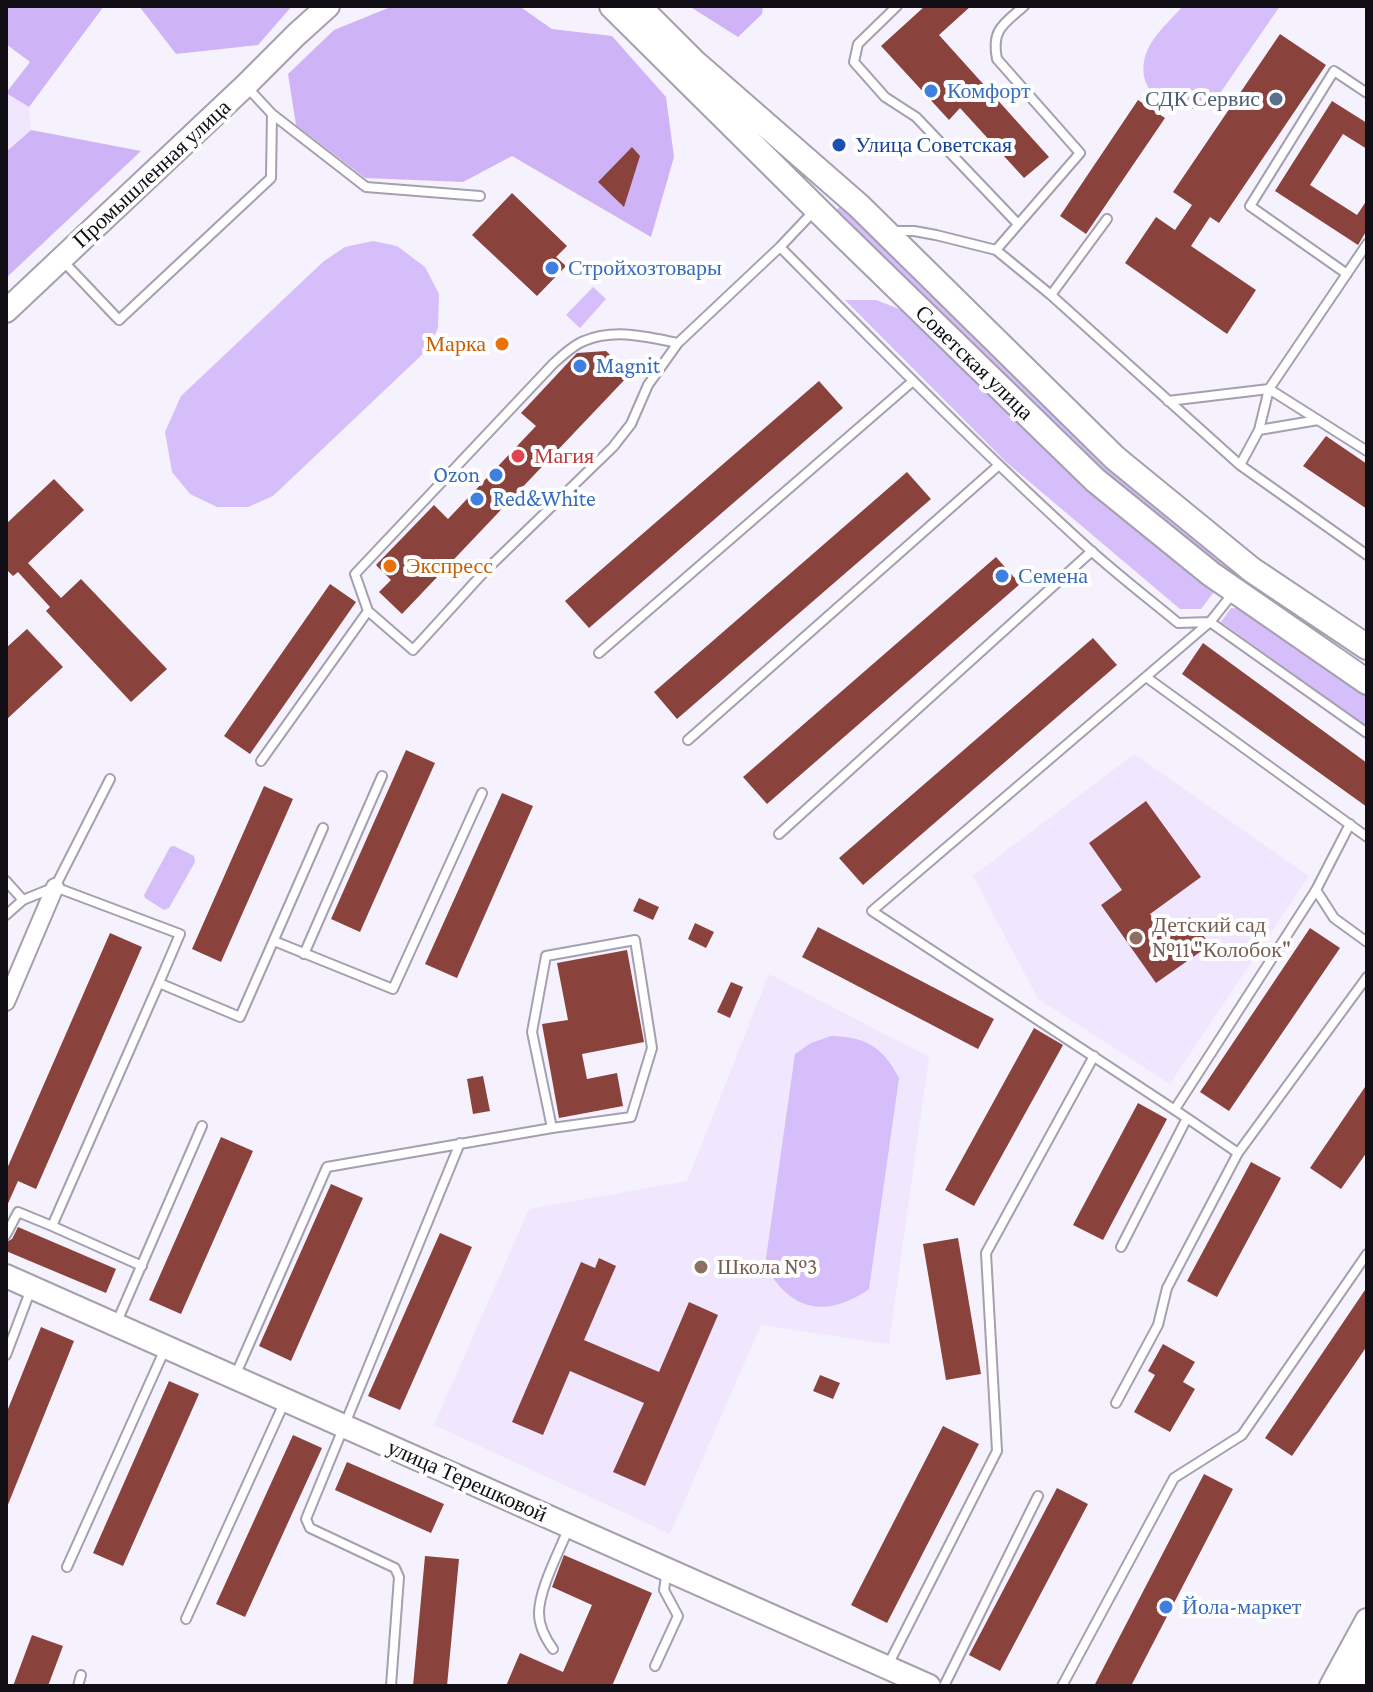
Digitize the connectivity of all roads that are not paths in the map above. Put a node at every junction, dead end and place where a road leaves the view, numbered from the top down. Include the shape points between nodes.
1 (315, 6) edge
2 (328, 6) edge
3 (897, 6) edge
4 (1024, 6) edge
5 (630, 11) edge
6 (296, 35) junction
7 (688, 69) junction
8 (246, 85) junction
9 (1367, 93) edge
10 (272, 114) junction
11 (480, 196) dead end
12 (816, 209) junction
13 (1107, 219) dead end
14 (1018, 224) junction
15 (884, 231) junction
16 (936, 235) junction
17 (1367, 244) edge
18 (780, 247) junction
19 (996, 250) junction
20 (61, 259) junction
21 (914, 261) junction
22 (1347, 274) junction
23 (1051, 295) junction
24 (6, 311) edge
25 (678, 343) junction
26 (913, 381) junction
27 (1269, 389) junction
28 (1168, 401) junction
29 (1318, 420) junction
30 (1259, 430) junction
31 (1367, 451) edge
32 (999, 465) junction
33 (1240, 465) junction
34 (1092, 551) junction
35 (1367, 555) edge
36 (1235, 591) junction
37 (368, 611) junction
38 (1210, 622) junction
39 (1367, 647) edge
40 (599, 653) dead end
41 (1146, 677) junction
42 (1367, 682) edge
43 (1367, 733) edge
44 (688, 740) dead end
45 (261, 761) dead end
46 (382, 776) dead end
47 (110, 779) dead end
48 (482, 793) dead end
49 (1350, 824) junction
50 (323, 828) dead end
51 (779, 834) dead end
52 (1367, 837) edge
53 (6, 881) edge
54 (55, 887) junction
55 (1316, 890) junction
56 (23, 900) junction
57 (6, 915) edge
58 (274, 941) junction
59 (1367, 942) edge
60 (304, 954) junction
61 (1367, 977) edge
62 (159, 983) junction
63 (6, 1002) edge
64 (1094, 1056) junction
65 (1175, 1109) junction
66 (1187, 1118) junction
67 (202, 1126) dead end
68 (552, 1128) junction
69 (460, 1143) junction
70 (1238, 1153) junction
71 (52, 1226) junction
72 (6, 1235) edge
73 (1121, 1247) dead end
74 (1367, 1254) edge
75 (142, 1266) junction
76 (6, 1276) edge
77 (32, 1287) junction
78 (116, 1325) junction
79 (166, 1347) junction
80 (6, 1355) edge
81 (235, 1377) junction
82 (285, 1400) junction
83 (1116, 1403) dead end
84 (345, 1426) junction
85 (1038, 1496) dead end
86 (569, 1527) junction
87 (67, 1567) dead end
88 (667, 1569) junction
89 (186, 1619) dead end
90 (1367, 1620) edge
91 (553, 1649) dead end
92 (1367, 1658) edge
93 (655, 1666) dead end
94 (887, 1667) junction
95 (81, 1675) dead end
96 (78, 1686) edge
97 (391, 1686) edge
98 (929, 1686) edge
99 (944, 1686) edge
100 (1062, 1686) edge
101 (1331, 1686) edge
102 (1351, 1686) edge

1 - 6 street, Промышленная улица
2 - 6 street, Промышленная улица
3 - 14 lane via 858,44 854,62 885,97 916,117
4 - 14 lane via 1001,27 994,44 997,59 1080,153
5 - 7 main road, Советская улица
6 - 8 street, Промышленная улица
7 - 12 main road, Советская улица
7 - 15 main road, Советская улица via 842,191
8 - 10 lane
8 - 20 street, Промышленная улица
9 - 22 lane via 1334,71 1250,206
10 - 11 lane via 366,187
10 - 20 lane via 271,178 119,320
12 - 18 lane
12 - 36 main road, Советская улица via 1084,469
13 - 23 lane
14 - 19 lane
15 - 16 lane
15 - 21 main road, Советская улица
16 - 19 lane
16 - 21 lane via 919,237 912,250
17 - 22 lane
18 - 25 lane
18 - 26 lane
19 - 23 lane
20 - 24 street, Промышленная улица
21 - 39 main road, Советская улица via 1152,490 1252,570
22 - 27 lane
23 - 28 lane
25 - 37 lane via 625,333 601,336 581,342 553,364 355,574
25 - 37 lane via 613,447 484,572 413,650
26 - 32 lane
26 - 40 lane
27 - 28 lane
27 - 29 lane
27 - 30 lane
28 - 33 lane
29 - 30 lane
29 - 31 lane
30 - 33 lane
32 - 34 lane
32 - 44 lane
33 - 35 lane
34 - 38 lane via 1178,623
34 - 51 lane
36 - 38 lane
36 - 42 main road, Советская улица
37 - 45 lane
38 - 41 lane
38 - 43 lane
41 - 49 lane
41 - 64 lane via 872,911
46 - 60 lane
47 - 54 lane
48 - 60 lane via 393,989
49 - 52 lane
49 - 55 lane
50 - 58 lane
53 - 56 lane
54 - 56 lane
54 - 62 lane via 180,934
54 - 63 street
55 - 59 lane via 1334,918
55 - 65 lane
56 - 57 lane
58 - 60 lane
58 - 62 lane via 240,1017
61 - 70 lane
62 - 71 lane
64 - 65 lane
64 - 94 lane via 986,1253 997,1451
65 - 66 lane
66 - 70 lane
66 - 73 lane
67 - 75 lane
68 - 68 lane via 631,1117 652,1048 635,940 546,956 532,1032
68 - 69 lane
69 - 81 lane via 327,1167
69 - 84 lane
70 - 83 lane via 1167,1288 1158,1325
71 - 72 lane via 18,1212
71 - 75 lane
74 - 100 lane via 1242,1435 1174,1478
75 - 78 lane
76 - 77 street, улица Терешковой
77 - 78 street, улица Терешковой
77 - 80 lane
78 - 79 street, улица Терешковой
79 - 81 street, улица Терешковой
79 - 87 lane
81 - 82 street, улица Терешковой
82 - 84 street, улица Терешковой
82 - 89 lane
84 - 86 street, улица Терешковой
84 - 97 lane via 306,1519 310,1528 395,1568 399,1577
85 - 99 lane
86 - 88 street, улица Терешковой
86 - 91 lane via 541,1596 539,1613
88 - 93 lane via 664,1590 678,1616
88 - 94 street, улица Терешковой
90 - 101 street
92 - 102 street
94 - 98 street, улица Терешковой
95 - 96 lane

